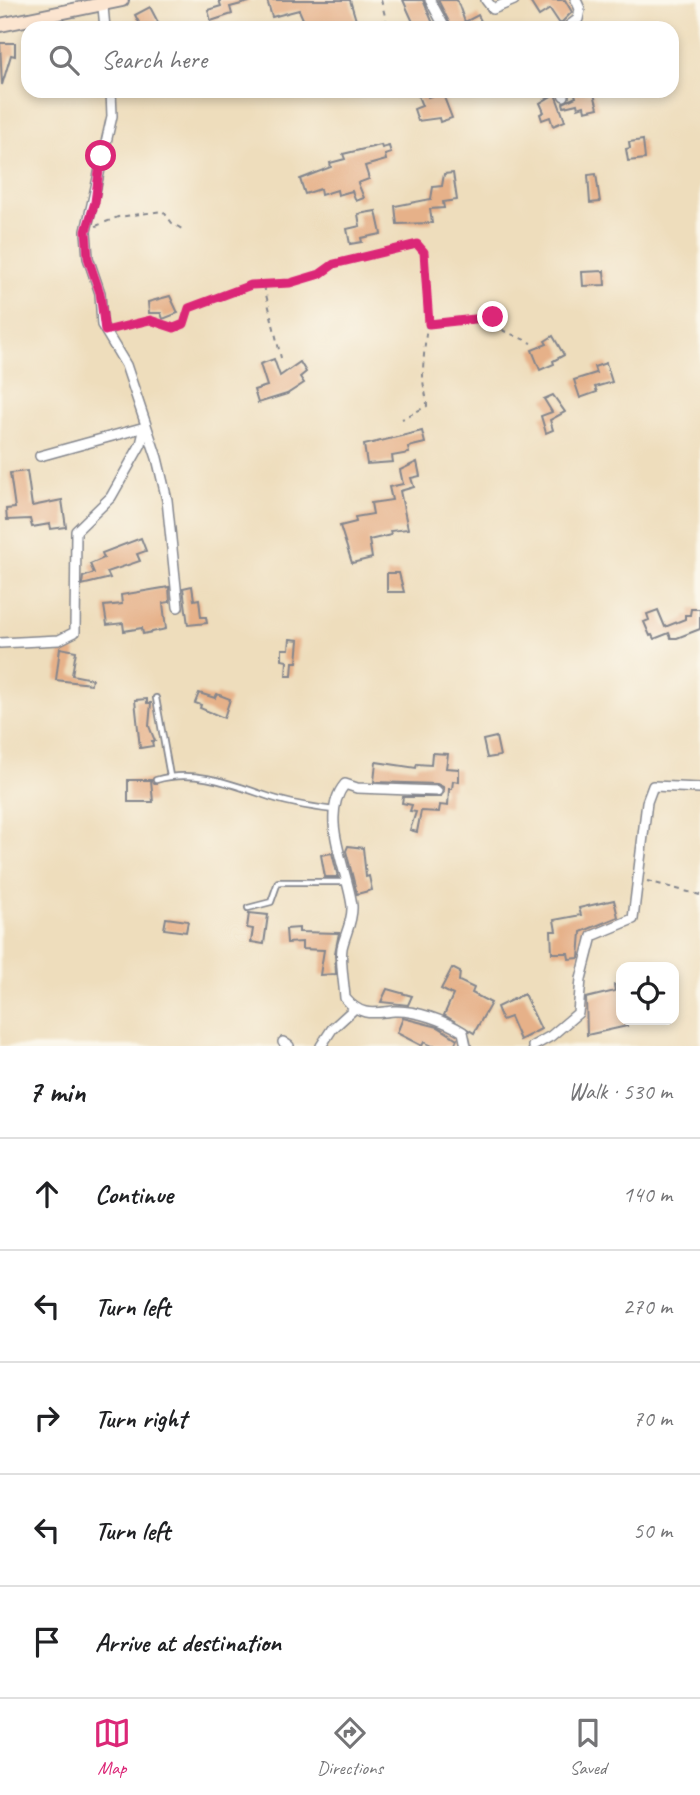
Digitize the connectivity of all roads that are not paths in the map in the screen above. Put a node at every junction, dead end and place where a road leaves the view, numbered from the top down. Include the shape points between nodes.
1 (122, 0) edge
2 (430, 0) edge
3 (486, 0) edge
4 (514, 0) edge
5 (576, 0) edge
6 (99, 5) junction
7 (104, 21) edge
8 (441, 21) edge
9 (575, 21) edge
10 (0, 25) edge
11 (111, 98) edge
12 (145, 427) junction
13 (40, 456) dead end
14 (178, 607) dead end
15 (0, 643) edge
16 (156, 698) dead end
17 (170, 776) junction
18 (156, 780) dead end
19 (700, 788) edge
20 (437, 791) dead end
21 (335, 811) junction
22 (347, 882) junction
23 (248, 908) dead end
24 (355, 1008) junction
25 (321, 1046) edge
26 (466, 1046) edge
27 (533, 1046) edge

1 - 6 street
2 - 8 street
3 - 4 street via 493,9
5 - 9 street via 580,9
6 - 7 street
6 - 10 street
11 - 12 street via 112,116 86,231 88,258 100,293 105,331 127,365
12 - 13 street
12 - 14 street via 167,500
12 - 15 street via 141,444 111,497 76,531 75,632 59,640
16 - 17 lane
17 - 18 lane
17 - 21 lane via 226,781 285,801
19 - 27 street via 653,786 633,919 592,936 580,979 578,1013
20 - 21 street via 345,784
21 - 22 street
22 - 23 lane via 278,882 271,902
22 - 24 street via 352,908 342,949 345,998
24 - 25 street
24 - 26 street via 373,1015 394,1011 429,1017 463,1032

